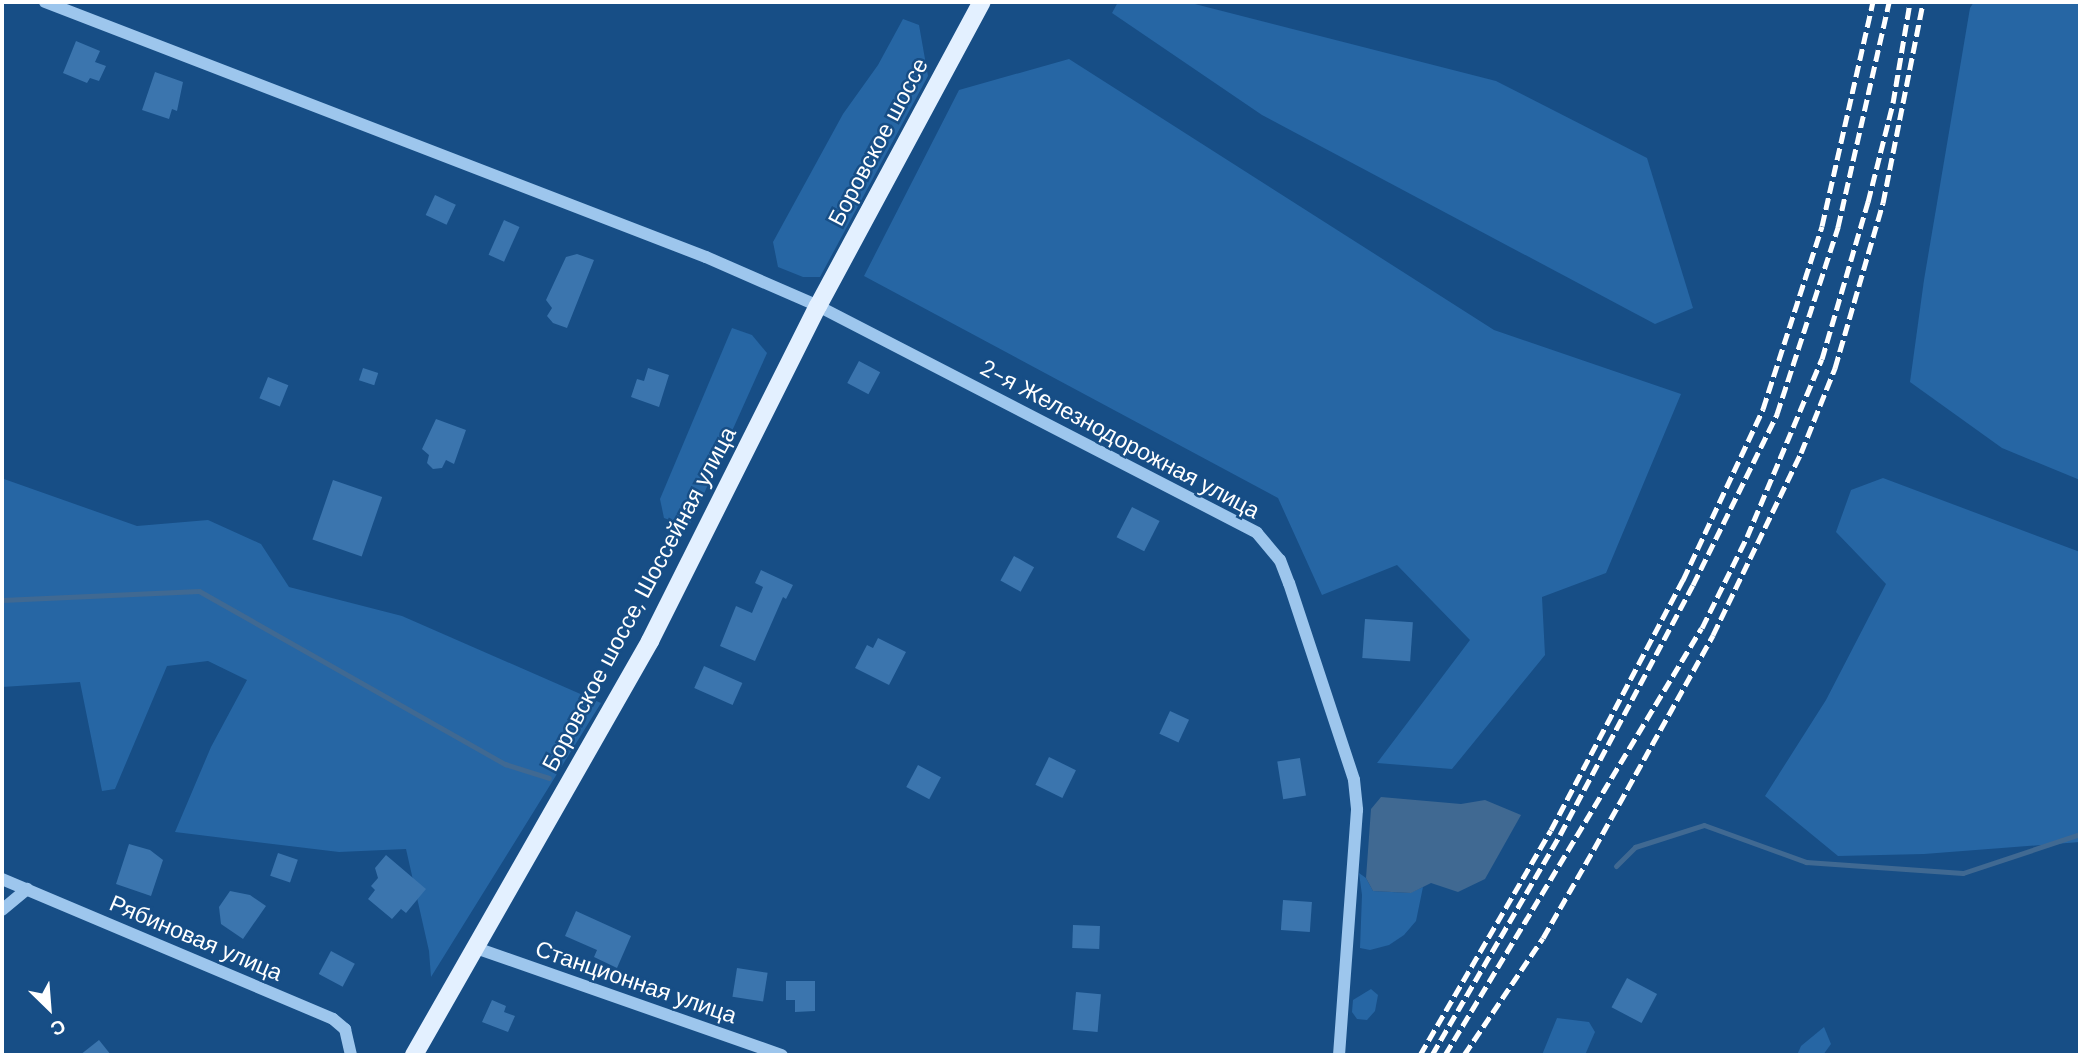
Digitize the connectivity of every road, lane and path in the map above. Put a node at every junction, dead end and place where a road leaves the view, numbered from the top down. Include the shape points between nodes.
1 (45, 2) edge
2 (982, 2) edge
3 (818, 306) junction
4 (2, 879) edge
5 (27, 890) junction
6 (2, 910) edge
7 (476, 948) junction
8 (351, 1055) edge
9 (414, 1055) edge
10 (782, 1055) edge
11 (1339, 1055) edge

1 - 3 street, 2-я Железнодорожная улица via 620,223
2 - 3 main road, Боровское шоссе
3 - 7 main road, Боровское шоссе, Шоссейная улица via 650,641
3 - 11 street, 2-я Железнодорожная улица via 1257,533 1280,560 1354,780 1357,810
4 - 5 street, Рябиновая улица
5 - 6 street
5 - 8 street, Рябиновая улица via 333,1019 345,1029
7 - 9 main road
7 - 10 street, Станционная улица

